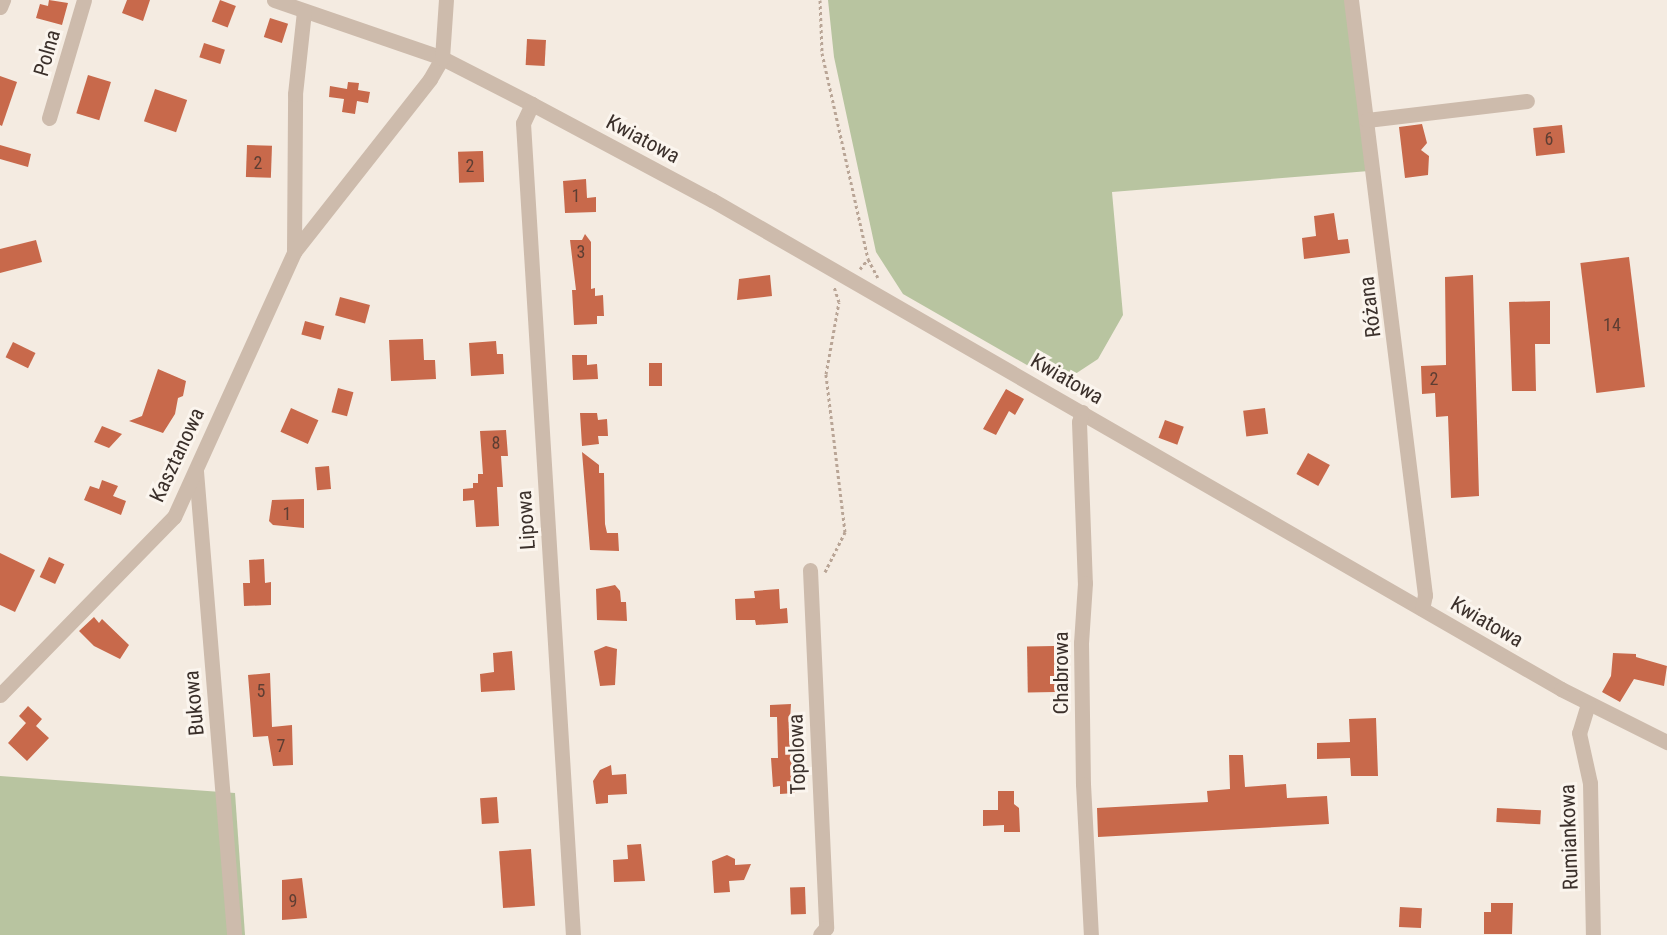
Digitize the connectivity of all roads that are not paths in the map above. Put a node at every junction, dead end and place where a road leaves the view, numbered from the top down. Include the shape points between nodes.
1 (3, 0) edge
2 (84, 0) edge
3 (274, 0) edge
4 (446, 0) edge
5 (1351, 0) edge
6 (0, 7) edge
7 (304, 11) junction
8 (442, 58) junction
9 (1527, 101) dead end
10 (532, 104) junction
11 (50, 118) dead end
12 (1367, 120) junction
13 (294, 252) junction
14 (1082, 411) junction
15 (195, 468) junction
16 (810, 570) dead end
17 (1422, 609) junction
18 (0, 694) edge
19 (1588, 704) junction
20 (1667, 741) edge
21 (234, 935) edge
22 (573, 935) edge
23 (820, 935) edge
24 (1091, 935) edge
25 (1593, 935) edge

1 - 6 street
2 - 11 street, Polna
3 - 7 street
4 - 8 street, Kasztanowa
5 - 12 street, Różana
7 - 8 street
7 - 13 street, Kasztanowa via 295,94
8 - 10 street, Kwiatowa
8 - 13 street, Kasztanowa via 430,79
9 - 12 street
10 - 14 street, Kwiatowa
10 - 22 street, Lipowa via 523,123
12 - 17 street, Różana via 1425,595
13 - 15 street, Kasztanowa
14 - 17 street, Kwiatowa
14 - 24 street, Chabrowa via 1082,772
15 - 18 street, Kasztanowa via 174,517
15 - 21 street, Bukowa
16 - 23 street, Topolowa via 826,928
17 - 19 street, Kwiatowa
19 - 20 street, Kwiatowa
19 - 25 street, Rumiankowa via 1579,733 1590,783

